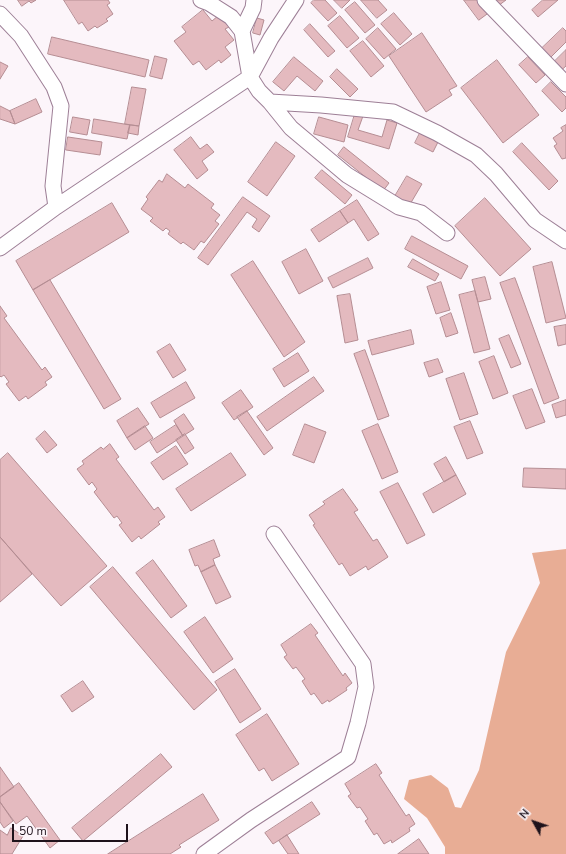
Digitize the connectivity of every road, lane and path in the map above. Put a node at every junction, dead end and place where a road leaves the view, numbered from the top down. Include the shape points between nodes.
1 (201, 0) edge
2 (254, 0) edge
3 (296, 0) edge
4 (485, 0) edge
5 (0, 14) edge
6 (242, 31) junction
7 (250, 77) junction
8 (566, 84) edge
9 (270, 102) junction
10 (56, 207) junction
11 (447, 233) dead end
12 (566, 241) edge
13 (0, 248) edge
14 (274, 534) dead end
15 (204, 854) edge

1 - 6 street via 231,17
2 - 6 street
3 - 7 street
4 - 8 street
5 - 10 street via 21,36 54,87 61,106 53,186
6 - 7 street
7 - 9 street
7 - 10 street
9 - 11 street via 291,128 347,175 399,207 421,213
9 - 12 street via 393,112 476,155 496,174 535,220
10 - 13 street
14 - 15 street via 363,664 366,687 348,757

